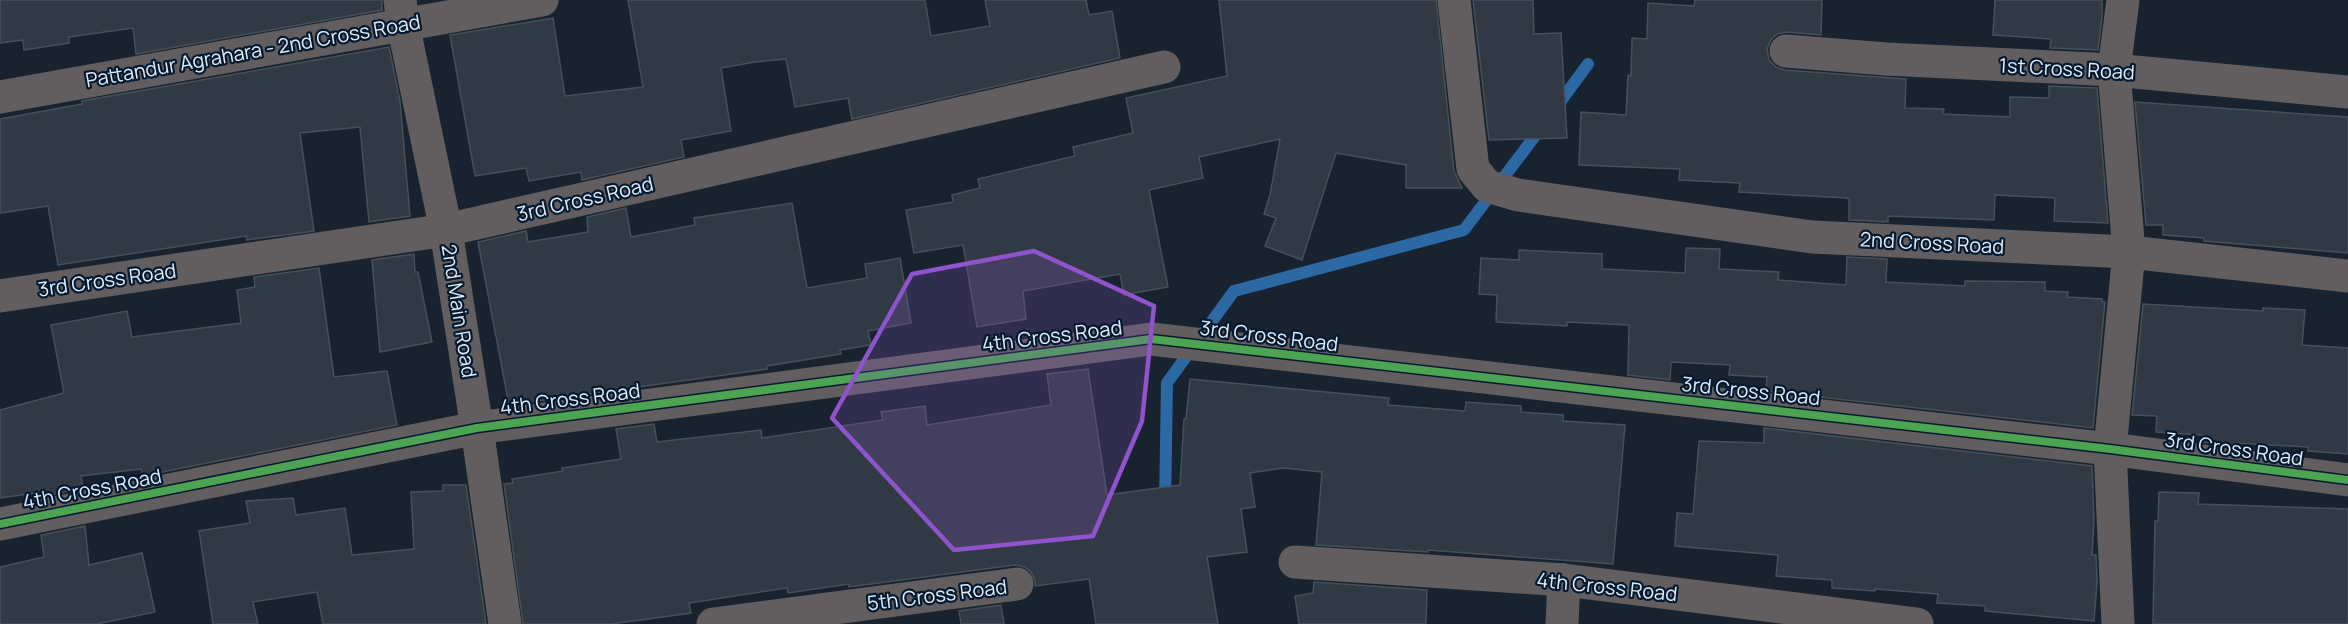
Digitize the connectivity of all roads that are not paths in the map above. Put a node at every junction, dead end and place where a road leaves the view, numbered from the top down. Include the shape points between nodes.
1 (542, 0) edge
2 (1454, 0) edge
3 (2124, 0) edge
4 (401, 12) edge
5 (1786, 51) dead end
6 (1164, 67) dead end
7 (2114, 70) junction
8 (2348, 92) edge
9 (0, 97) edge
10 (446, 230) junction
11 (2129, 252) junction
12 (2348, 276) edge
13 (0, 296) edge
14 (1151, 339) joint
15 (477, 428) junction
16 (2110, 449) junction
17 (2348, 480) edge
18 (0, 524) edge
19 (1295, 562) dead end
20 (1564, 580) junction
21 (1017, 584) dead end
22 (505, 624) edge
23 (713, 624) edge
24 (1562, 624) edge
25 (1917, 624) edge
26 (2118, 624) edge

1 - 4 street, Pattandur Agrahara - 2nd Cross Road
2 - 11 street, 2nd Cross Road via 1473,169 1487,186 1518,195 1812,237
3 - 7 street
4 - 9 street, Pattandur Agrahara - 2nd Cross Road
4 - 10 street, 2nd Main Road
5 - 7 street, 1st Cross Road
6 - 10 street, 3rd Cross Road
7 - 8 street, 1st Cross Road
7 - 11 street
10 - 13 street, 3rd Cross Road
10 - 15 street, 2nd Main Road
11 - 12 street, 2nd Cross Road
11 - 16 street
14 - 15 street, 4th Cross Road
14 - 16 street, 3rd Cross Road
15 - 18 street, 4th Cross Road
15 - 22 street, 2nd Main Road
16 - 17 street, 3rd Cross Road
16 - 26 street
19 - 20 street, 4th Cross Road
20 - 24 street
20 - 25 street, 4th Cross Road
21 - 23 street, 5th Cross Road

